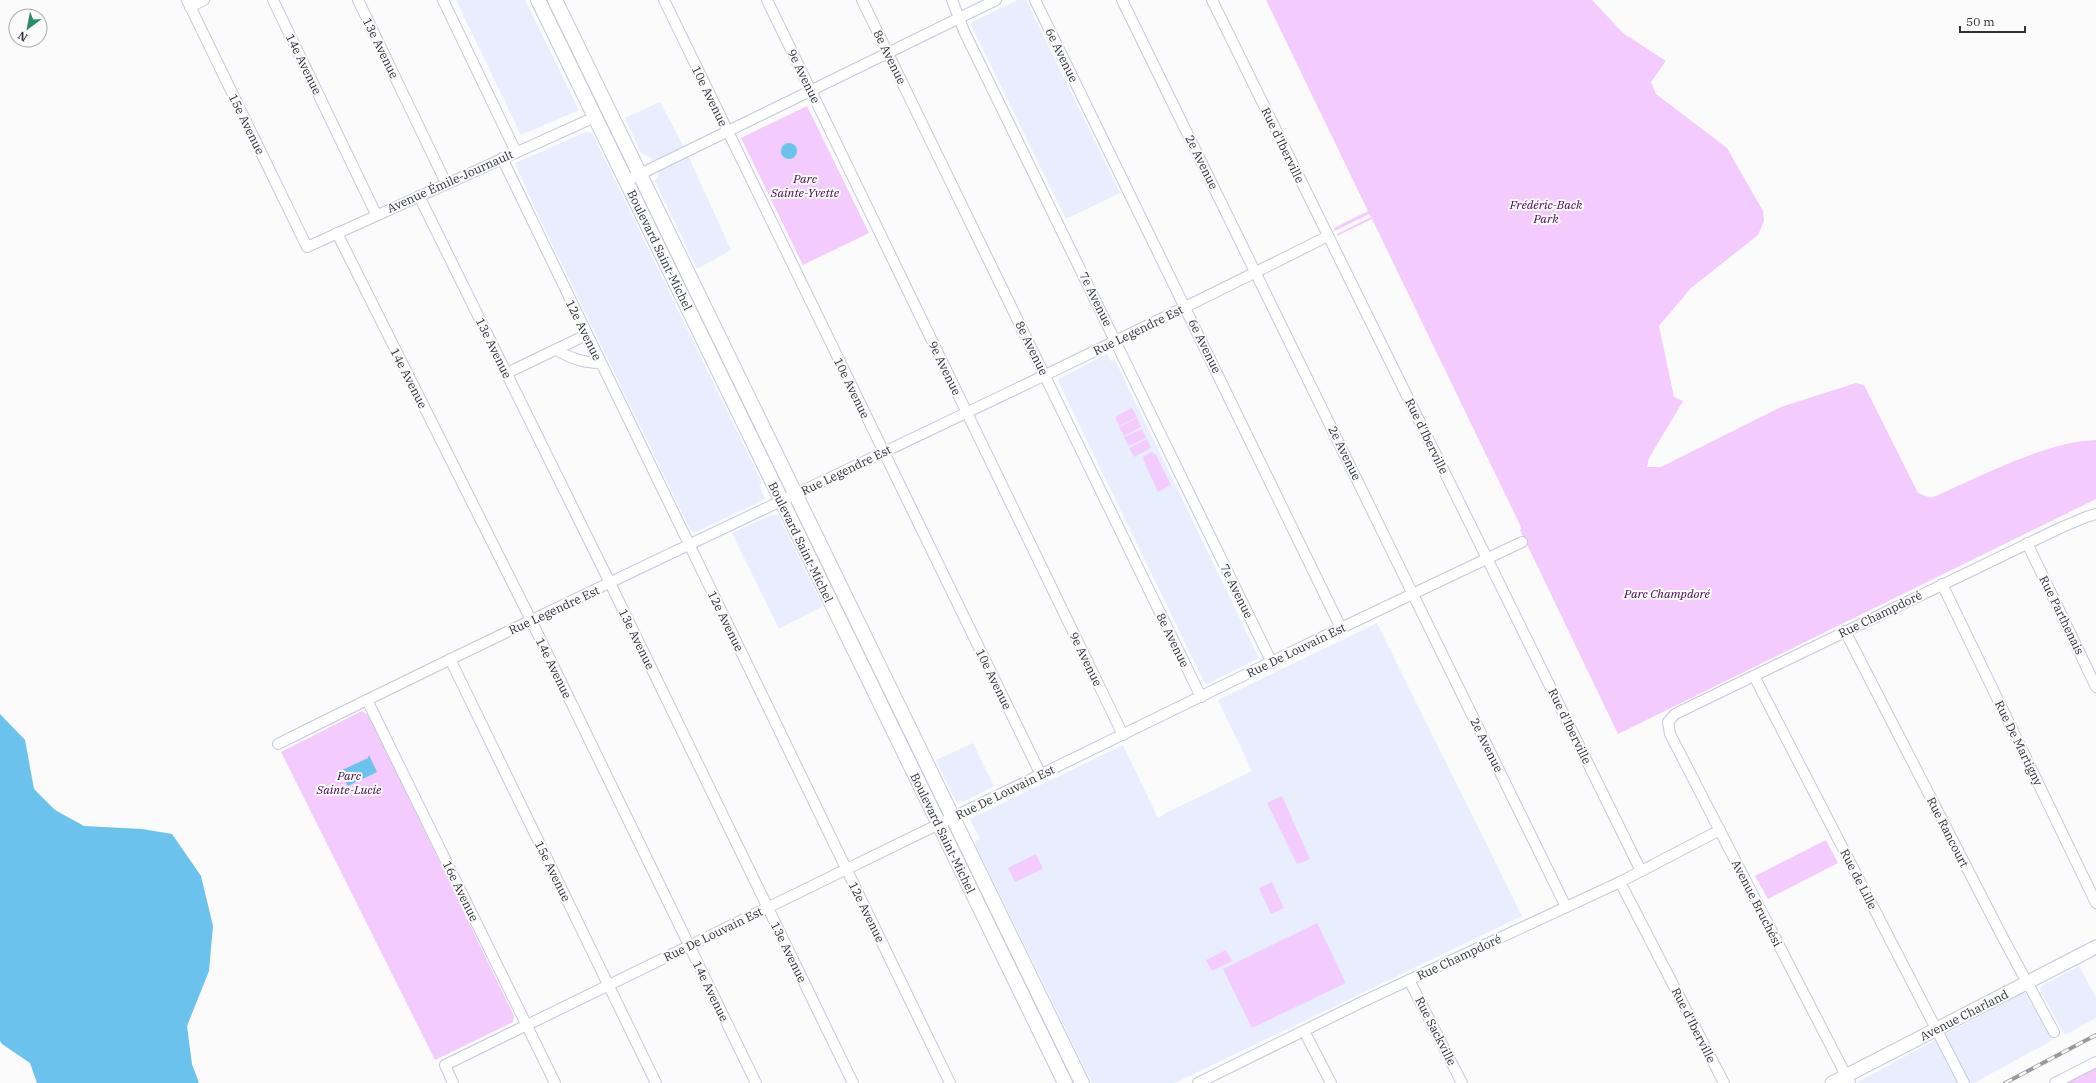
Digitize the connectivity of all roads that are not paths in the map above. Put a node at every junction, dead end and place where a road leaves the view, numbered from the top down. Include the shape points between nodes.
1 (204, 0) edge
2 (273, 0) edge
3 (358, 0) edge
4 (443, 0) edge
5 (538, 0) edge
6 (555, 0) edge
7 (664, 0) edge
8 (767, 0) edge
9 (862, 0) edge
10 (952, 0) edge
11 (996, 0) edge
12 (1036, 0) edge
13 (1122, 0) edge
14 (1212, 0) edge
15 (188, 3) edge
16 (960, 17) junction
17 (888, 52) junction
18 (811, 91) junction
19 (595, 117) junction
20 (728, 132) junction
21 (516, 152) junction
22 (502, 158) junction
23 (640, 174) junction
24 (626, 181) junction
25 (446, 183) junction
26 (419, 196) junction
27 (376, 214) junction
28 (337, 232) junction
29 (1328, 236) junction
30 (307, 247) joint
31 (1256, 272) junction
32 (1186, 306) junction
33 (586, 335) junction
34 (1116, 340) junction
35 (556, 350) junction
36 (600, 363) junction
37 (507, 373) junction
38 (1045, 375) junction
39 (966, 413) junction
40 (883, 452) junction
41 (795, 495) junction
42 (781, 501) junction
43 (2096, 514) edge
44 (1522, 542) dead end
45 (2027, 543) junction
46 (689, 545) junction
47 (1487, 559) junction
48 (610, 583) junction
49 (1942, 584) junction
50 (1413, 594) junction
51 (531, 620) junction
52 (1341, 628) junction
53 (1845, 631) junction
54 (450, 658) junction
55 (1272, 663) junction
56 (1754, 676) junction
57 (2096, 687) edge
58 (1200, 697) junction
59 (367, 700) junction
60 (1668, 722) joint
61 (1123, 735) junction
62 (278, 744) dead end
63 (1041, 775) junction
64 (952, 818) junction
65 (939, 824) junction
66 (1720, 830) junction
67 (846, 869) junction
68 (1641, 872) junction
69 (1620, 882) junction
70 (2096, 902) edge
71 (768, 907) junction
72 (1566, 907) junction
73 (689, 946) junction
74 (2096, 947) edge
75 (1409, 980) junction
76 (2027, 983) junction
77 (608, 985) junction
78 (526, 1024) junction
79 (1936, 1029) junction
80 (1304, 1031) junction
81 (2054, 1032) dead end
82 (2096, 1062) edge
83 (1216, 1079) edge
84 (1848, 1079) edge
85 (454, 1083) edge
86 (555, 1083) edge
87 (656, 1083) edge
88 (756, 1083) edge
89 (853, 1083) edge
90 (950, 1083) edge
91 (1065, 1083) edge
92 (1082, 1083) edge
93 (1198, 1083) edge
94 (1331, 1083) edge
95 (1462, 1083) edge
96 (1724, 1083) edge
97 (1832, 1083) edge
98 (1964, 1083) edge
99 (2056, 1083) edge

1 - 15 street
2 - 27 street, 14e Avenue
3 - 25 street, 13e Avenue
4 - 21 street
5 - 19 main road, Boulevard Saint-Michel
6 - 23 main road, Boulevard Saint-Michel
7 - 20 street, 10e Avenue
8 - 18 street, 9e Avenue
9 - 17 street, 8e Avenue
10 - 16 street, 7e Avenue
11 - 16 street
12 - 32 street, 6e Avenue
13 - 31 street, 2e Avenue
14 - 29 street, Rue d'Iberville
15 - 30 street, 15e Avenue
16 - 17 street
16 - 34 street, 7e Avenue via 964,31
17 - 18 street
17 - 38 street, 8e Avenue
18 - 20 street
18 - 39 street, 9e Avenue
19 - 21 street, Avenue Émile-Journault
19 - 24 main road, Boulevard Saint-Michel
20 - 23 street
20 - 40 street, 10e Avenue
21 - 22 street, Avenue Émile-Journault
22 - 25 street, Avenue Émile-Journault
22 - 33 street, 12e Avenue
23 - 24 street
23 - 41 main road, Boulevard Saint-Michel
24 - 42 main road, Boulevard Saint-Michel
25 - 26 street, Avenue Émile-Journault
26 - 27 street, Avenue Émile-Journault
26 - 37 street, 13e Avenue
27 - 28 street, Avenue Émile-Journault
28 - 30 street, Avenue Émile-Journault
28 - 51 street, 14e Avenue
29 - 31 street, Rue Legendre Est
29 - 47 street, Rue d'Iberville
31 - 32 street, Rue Legendre Est
31 - 50 street, 2e Avenue
32 - 34 street, Rue Legendre Est
32 - 52 street, 6e Avenue
33 - 35 street
33 - 36 street, 12e Avenue
34 - 38 street, Rue Legendre Est
34 - 55 street, 7e Avenue
35 - 36 street via 586,363
35 - 37 street
36 - 46 street, 12e Avenue
37 - 48 street, 13e Avenue
38 - 39 street, Rue Legendre Est
38 - 58 street, 8e Avenue
39 - 40 street, Rue Legendre Est
39 - 61 street, 9e Avenue
40 - 41 street, Rue Legendre Est
40 - 63 street, 10e Avenue
41 - 42 street, Rue Legendre Est
41 - 64 main road, Boulevard Saint-Michel
42 - 46 street, Rue Legendre Est
42 - 65 main road, Boulevard Saint-Michel
43 - 45 street, Rue Champdoré
44 - 47 street, Rue De Louvain Est
45 - 49 street, Rue Champdoré
45 - 57 street, Rue Parthenais
46 - 48 street, Rue Legendre Est
46 - 67 street, 12e Avenue
47 - 50 street, Rue De Louvain Est
47 - 68 street, Rue d'Iberville
48 - 51 street, Rue Legendre Est
48 - 71 street, 13e Avenue
49 - 53 street, Rue Champdoré
49 - 70 street, Rue De Martigny
50 - 52 street, Rue De Louvain Est
50 - 72 street, 2e Avenue
51 - 54 street, Rue Legendre Est
51 - 73 street, 14e Avenue
52 - 55 street, Rue De Louvain Est
53 - 56 street, Rue Champdoré
53 - 76 street, Rue Rancourt
54 - 59 street, Rue Legendre Est
54 - 77 street, 15e Avenue
55 - 58 street, Rue De Louvain Est
56 - 60 street, Rue Champdoré via 1675,714
56 - 79 street, Rue de Lille
58 - 61 street, Rue De Louvain Est
59 - 62 street, Rue Legendre Est
59 - 78 street, 16e Avenue
60 - 66 street, Avenue Bruchési via 1670,734
61 - 63 street, Rue De Louvain Est
63 - 64 street, Rue De Louvain Est
64 - 65 street, Rue De Louvain Est
64 - 92 main road, Boulevard Saint-Michel
65 - 67 street, Rue De Louvain Est
65 - 91 main road, Boulevard Saint-Michel
66 - 68 street, Rue Champdoré
66 - 84 street, Avenue Bruchési
67 - 71 street, Rue De Louvain Est
67 - 90 street, 12e Avenue
68 - 69 street, Rue Champdoré
69 - 72 street, Rue Champdoré
69 - 96 street, Rue d'Iberville
71 - 73 street, Rue De Louvain Est
71 - 89 street, 13e Avenue
72 - 75 street, Rue Champdoré
73 - 77 street, Rue De Louvain Est
73 - 88 street, 14e Avenue
74 - 76 street, Avenue Charland
75 - 80 street, Rue Champdoré
75 - 95 street, Rue Sackville
76 - 79 street, Avenue Charland
76 - 81 street, Rue Rancourt
77 - 78 street, Rue De Louvain Est
77 - 87 street, 15e Avenue
78 - 85 street, Rue De Louvain Est via 445,1065
78 - 86 street, 16e Avenue
79 - 84 street, Avenue Charland
79 - 98 street, Rue de Lille
80 - 83 street, Rue Champdoré
80 - 94 street
82 - 99 street
83 - 93 street, Rue Champdoré
84 - 97 street, Avenue Charland

